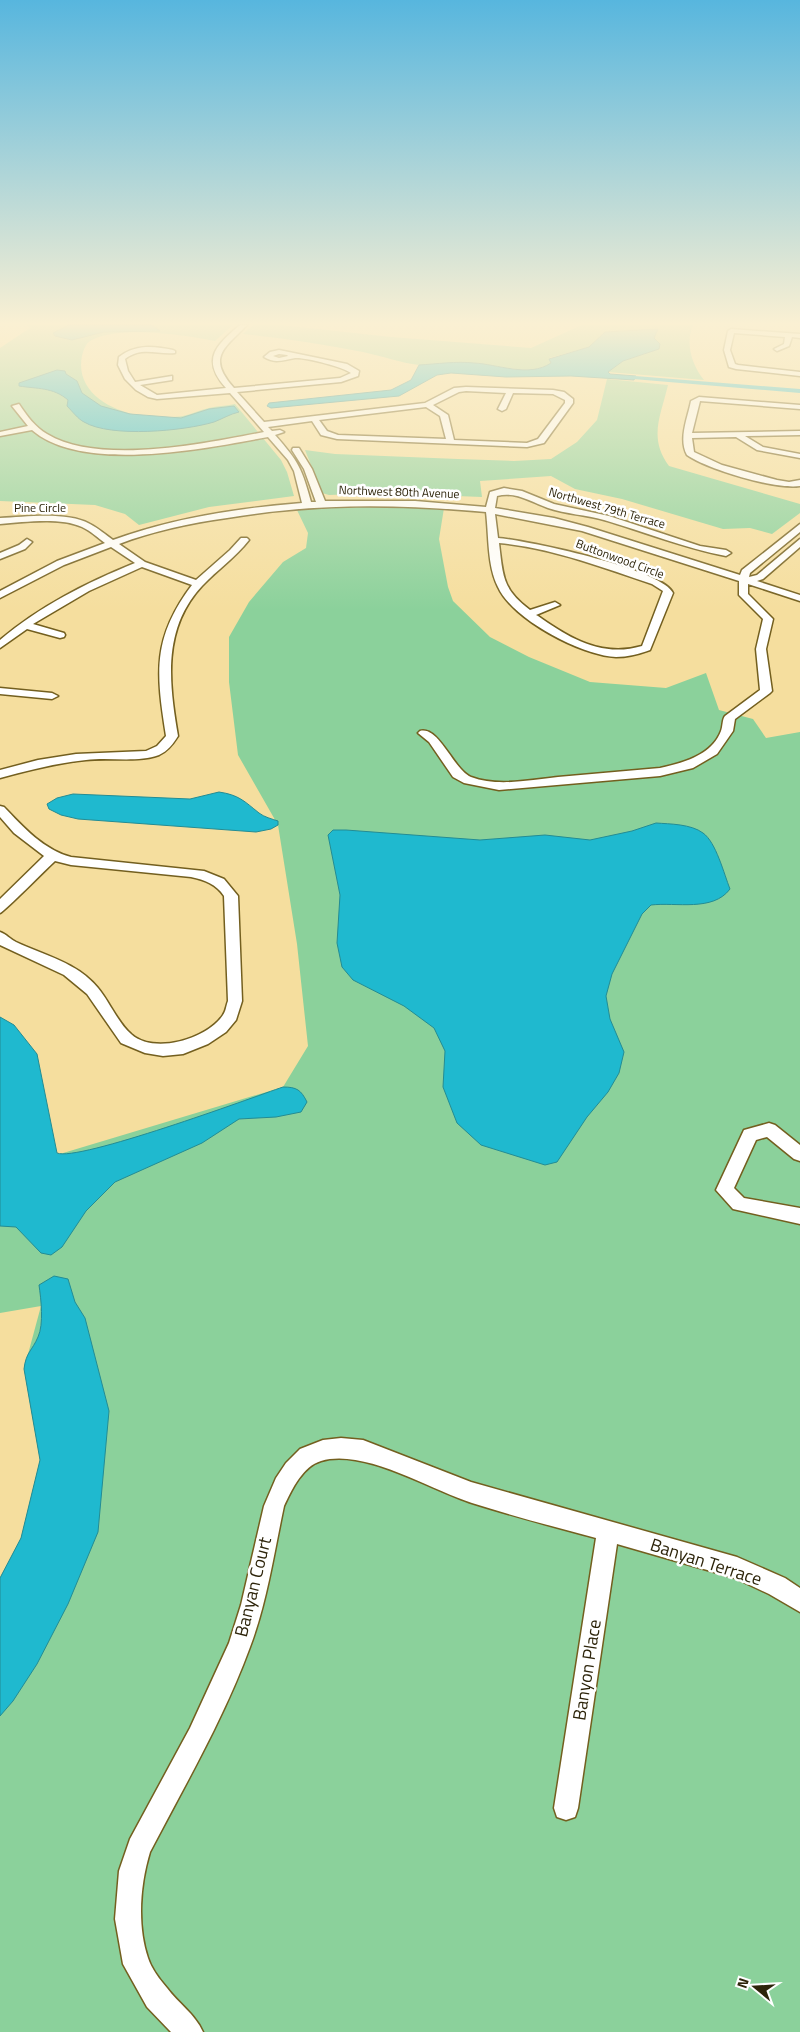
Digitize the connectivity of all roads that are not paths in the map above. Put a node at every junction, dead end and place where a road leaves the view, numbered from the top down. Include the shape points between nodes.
1 (26, 420) edge
2 (257, 420) edge
3 (269, 420) edge
4 (305, 420) edge
5 (315, 420) edge
6 (445, 420) edge
7 (557, 420) edge
8 (692, 420) edge
9 (272, 423) junction
10 (262, 425) junction
11 (32, 428) junction
12 (280, 432) junction
13 (800, 433) edge
14 (0, 434) edge
15 (270, 434) junction
16 (689, 435) junction
17 (739, 436) junction
18 (451, 442) junction
19 (800, 456) edge
20 (800, 483) edge
21 (320, 500) junction
22 (306, 502) junction
23 (490, 507) junction
24 (0, 521) edge
25 (800, 527) edge
26 (244, 540) dead end
27 (494, 540) junction
28 (109, 541) junction
29 (27, 542) dead end
30 (800, 542) edge
31 (726, 552) dead end
32 (0, 556) edge
33 (142, 564) junction
34 (745, 576) junction
35 (760, 577) junction
36 (198, 584) junction
37 (0, 586) edge
38 (800, 590) edge
39 (0, 595) edge
40 (800, 598) edge
41 (555, 605) dead end
42 (528, 614) junction
43 (25, 625) junction
44 (60, 635) dead end
45 (0, 645) edge
46 (0, 691) edge
47 (52, 696) dead end
48 (424, 733) dead end
49 (0, 774) edge
50 (0, 810) edge
51 (52, 856) junction
52 (0, 908) edge
53 (0, 937) edge
54 (800, 1154) edge
55 (800, 1216) edge
56 (608, 1532) junction
57 (800, 1601) edge
58 (566, 1808) dead end
59 (189, 2032) edge

1 - 11 street
2 - 10 street
3 - 9 street
4 - 9 street
5 - 18 street via 324,433 336,437
6 - 18 street
7 - 18 street via 541,441 535,443 516,446
8 - 16 street
9 - 10 street
9 - 12 street
10 - 15 street
11 - 14 street
11 - 15 street via 61,443 116,452 168,449
12 - 15 street
12 - 21 street via 302,456
13 - 17 street
15 - 22 street via 298,470
16 - 17 street
16 - 20 street via 686,445 690,454 701,460 782,484
17 - 19 street via 763,450
21 - 22 street, Northwest 80th Avenue
21 - 23 street, Northwest 80th Avenue
22 - 28 street, Northwest 80th Avenue via 206,518
23 - 27 street, Buttonwood Circle
23 - 31 street, Northwest 79th Terrace via 494,494 498,492 519,493 551,506 606,518 698,548
23 - 34 street, Northwest 80th Avenue via 588,530
24 - 28 street, Pine Circle via 74,521
25 - 34 street
26 - 36 street
27 - 42 street, Buttonwood Circle via 499,578 505,591
27 - 42 street, Buttonwood Circle via 558,550 655,582 668,594 646,648 625,654 583,647
28 - 33 street, Pine Circle
28 - 37 street, Northwest 80th Avenue via 36,567
28 - 39 street, Northwest 80th Avenue
29 - 32 street
30 - 35 street
33 - 36 street, Pine Circle
33 - 43 street via 83,589
34 - 35 street
34 - 40 street, Northwest 80th Avenue
34 - 48 street via 744,597 762,610 768,619 761,649 766,691 756,702 740,708 729,718 727,731 713,751 689,765 660,772 499,786 482,784 458,774
35 - 38 street
36 - 49 street via 170,628 164,653 172,736 166,746 154,753 138,756 73,757
41 - 42 street
43 - 44 street
43 - 45 street
46 - 47 street
50 - 51 street
51 - 52 street
51 - 53 street via 210,877 224,884 231,896 235,1001 231,1016 221,1028 183,1048 163,1050 145,1047 126,1039 92,990 69,971 8,944
54 - 55 street via 769,1130 750,1134 725,1190 739,1204
56 - 57 street, Banyan Terrace via 736,1568 777,1586
56 - 58 street, Banyon Place
56 - 59 street, Banyan Court via 471,1492 363,1450 323,1450 307,1456 293,1470 274,1506 252,1605 239,1646 198,1736 139,1848 132,1871 128,1919 136,1964 157,1997

